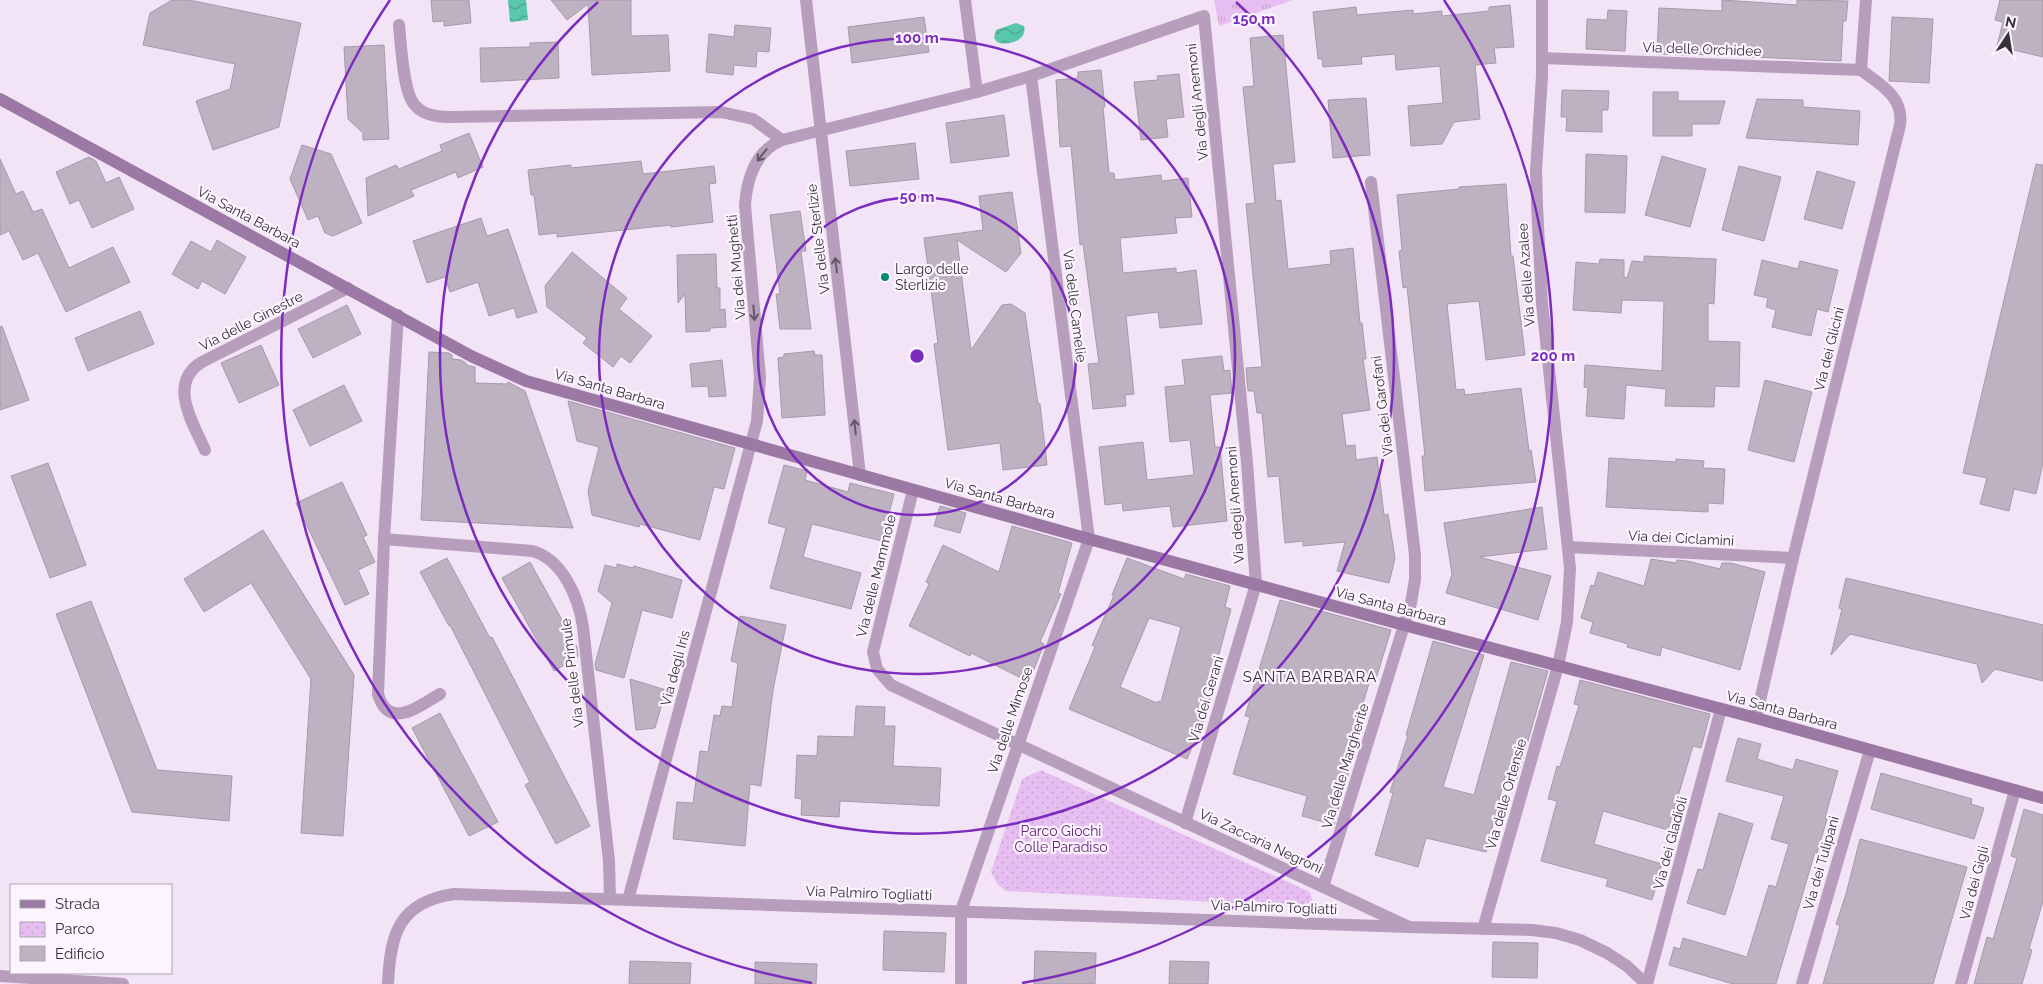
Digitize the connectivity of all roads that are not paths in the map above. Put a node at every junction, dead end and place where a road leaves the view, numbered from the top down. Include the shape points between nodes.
1 (806, 0) edge
2 (965, 0) edge
3 (1542, 0) edge
4 (1866, 0) edge
5 (399, 25) dead end
6 (1542, 58) junction
7 (1862, 70) junction
8 (1031, 76) junction
9 (977, 92) junction
10 (0, 99) edge
11 (821, 131) junction
12 (782, 140) junction
13 (1371, 182) dead end
14 (348, 288) junction
15 (398, 315) junction
16 (751, 445) junction
17 (205, 450) dead end
18 (860, 475) junction
19 (913, 490) junction
20 (384, 539) junction
21 (1089, 539) junction
22 (1568, 547) junction
23 (1793, 558) junction
24 (1256, 584) junction
25 (1404, 625) junction
26 (1558, 666) junction
27 (878, 669) joint
28 (440, 694) dead end
29 (1721, 709) junction
30 (1756, 718) junction
31 (1018, 745) junction
32 (1870, 750) junction
33 (2015, 790) junction
34 (2043, 798) edge
35 (1185, 823) junction
36 (1323, 886) junction
37 (610, 899) junction
38 (628, 900) junction
39 (961, 911) junction
40 (1409, 927) junction
41 (1484, 929) junction
42 (0, 976) edge
43 (123, 984) edge
44 (388, 984) edge
45 (961, 984) edge
46 (1646, 984) edge
47 (1802, 984) edge
48 (1961, 984) edge

1 - 11 street, Via delle Sterlizie
2 - 9 street
3 - 6 street, Via delle Azalee
4 - 7 street
5 - 12 street via 408,92 419,110 433,116 721,112 753,119
6 - 7 street, Via delle Orchidee
6 - 22 street, Via delle Azalee via 1536,171 1542,303
7 - 23 street, Via dei Glicini via 1894,97 1900,111 1900,125
8 - 9 street, Via degli Anemoni
8 - 21 street, Via delle Camelie
8 - 24 street, Via degli Anemoni via 1204,16
9 - 11 street, Via degli Anemoni
10 - 14 street, Via Santa Barbara
11 - 12 street, Via dei Mughetti
18 -> 11 street, Via delle Sterlizie
12 -> 16 street, Via dei Mughetti via 766,149 757,160 749,177 746,195 760,377 758,412
13 - 25 street, Via dei Garofani via 1415,555 1414,587
14 - 15 street, Via Santa Barbara
14 - 17 street, Via delle Ginestre via 202,362 190,372 184,399
15 - 16 street, Via Santa Barbara via 476,359 526,381
15 - 20 street
16 - 18 street, Via Santa Barbara
16 - 38 street, Via degli Iris
18 - 19 street, Via Santa Barbara
19 - 21 street, Via Santa Barbara
19 - 27 street, Via delle Mammole via 873,652
20 - 28 street via 377,689 380,700 384,709 398,714
20 - 37 street, Via delle Primule via 532,551 553,562 568,584 577,602 583,628
21 - 24 street, Via Santa Barbara
21 - 31 street, Via delle Mimose
22 - 23 street, Via dei Ciclamini
22 - 26 street, Via delle Azalee via 1570,592
23 - 30 street, Via dei Glicini
24 - 25 street, Via Santa Barbara
24 - 35 street, Via dei Gerani
25 - 26 street, Via Santa Barbara
25 - 36 street, Via delle Margherite
26 - 29 street, Via Santa Barbara
26 - 41 street, Via delle Ortensie
27 - 31 street, Via Zaccaria Negroni via 883,678 898,689
29 - 30 street, Via Santa Barbara
29 - 46 street, Via dei Gladioli
30 - 32 street, Via Santa Barbara
31 - 35 street, Via Zaccaria Negroni
31 - 39 street, Via delle Mimose
32 - 33 street, Via Santa Barbara
32 - 47 street, Via dei Tulipani
33 - 34 street, Via Santa Barbara
33 - 48 street, Via dei Gigli
35 - 36 street, Via Zaccaria Negroni
36 - 40 street, Via Zaccaria Negroni
37 - 38 street, Via Palmiro Togliatti
37 - 44 street, Via Palmiro Togliatti via 475,894 429,899 410,912 398,928 391,949
38 - 39 street, Via Palmiro Togliatti
39 - 40 street, Via Palmiro Togliatti
39 - 45 street, Via delle Mimose
40 - 41 street, Via Zaccaria Negroni
41 - 46 street, Via Zaccaria Negroni via 1546,931 1567,936 1619,960
42 - 43 street

